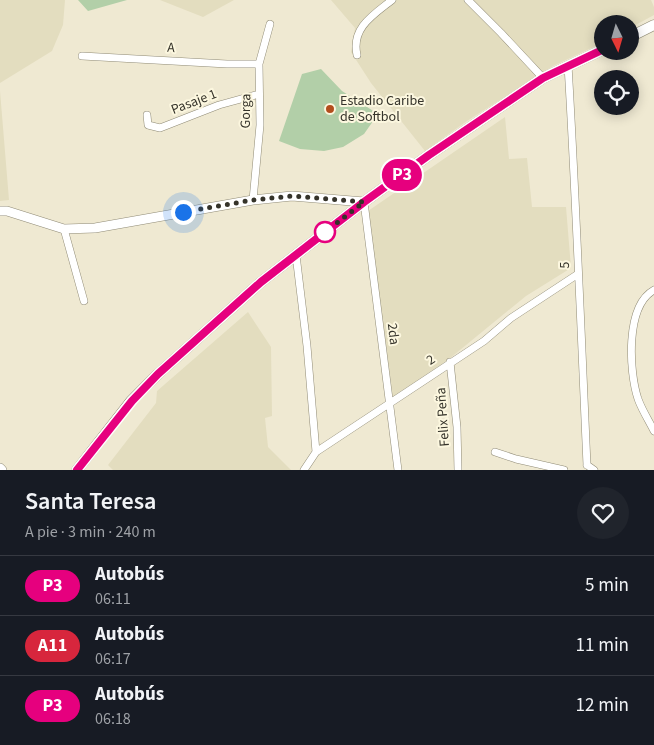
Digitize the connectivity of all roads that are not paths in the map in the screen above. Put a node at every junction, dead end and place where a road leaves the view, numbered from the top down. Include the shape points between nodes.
1 (392, 0) edge
2 (468, 0) edge
3 (270, 24) dead end
4 (654, 25) edge
5 (639, 32) edge
6 (357, 54) dead end
7 (594, 54) edge
8 (82, 56) dead end
9 (259, 64) junction
10 (568, 66) junction
11 (543, 78) junction
12 (260, 94) junction
13 (147, 115) dead end
14 (253, 200) junction
15 (364, 202) junction
16 (0, 211) edge
17 (64, 229) junction
18 (296, 255) junction
19 (578, 274) junction
20 (654, 290) edge
21 (84, 300) dead end
22 (450, 362) junction
23 (390, 403) junction
24 (654, 431) edge
25 (316, 452) junction
26 (495, 452) dead end
27 (584, 468) edge
28 (77, 470) edge
29 (304, 470) edge
30 (398, 470) edge
31 (458, 470) edge
32 (564, 470) edge
33 (594, 470) edge

1 - 6 street via 360,28 356,37
2 - 11 street
3 - 9 street, Gorga
4 - 5 main road
7 - 10 main road
8 - 9 street, A
9 - 12 street, Gorga
10 - 11 main road
10 - 19 street, 5
11 - 15 main road
12 - 13 street, Pasaje 1 via 219,105 160,128 148,125
12 - 14 street, Gorga
14 - 15 street via 292,196
14 - 17 street via 95,228
15 - 18 main road
15 - 23 street, 2da
16 - 17 street
17 - 21 street
18 - 25 street
18 - 28 main road via 158,374
19 - 22 street, 2 via 511,318 484,342
19 - 27 street, 5
20 - 24 street via 641,302 632,342 638,399
22 - 23 street, 2
22 - 31 street, Felix Peña
23 - 25 street, 2
23 - 30 street, 2da
25 - 29 street, 2
26 - 32 street
27 - 33 street

